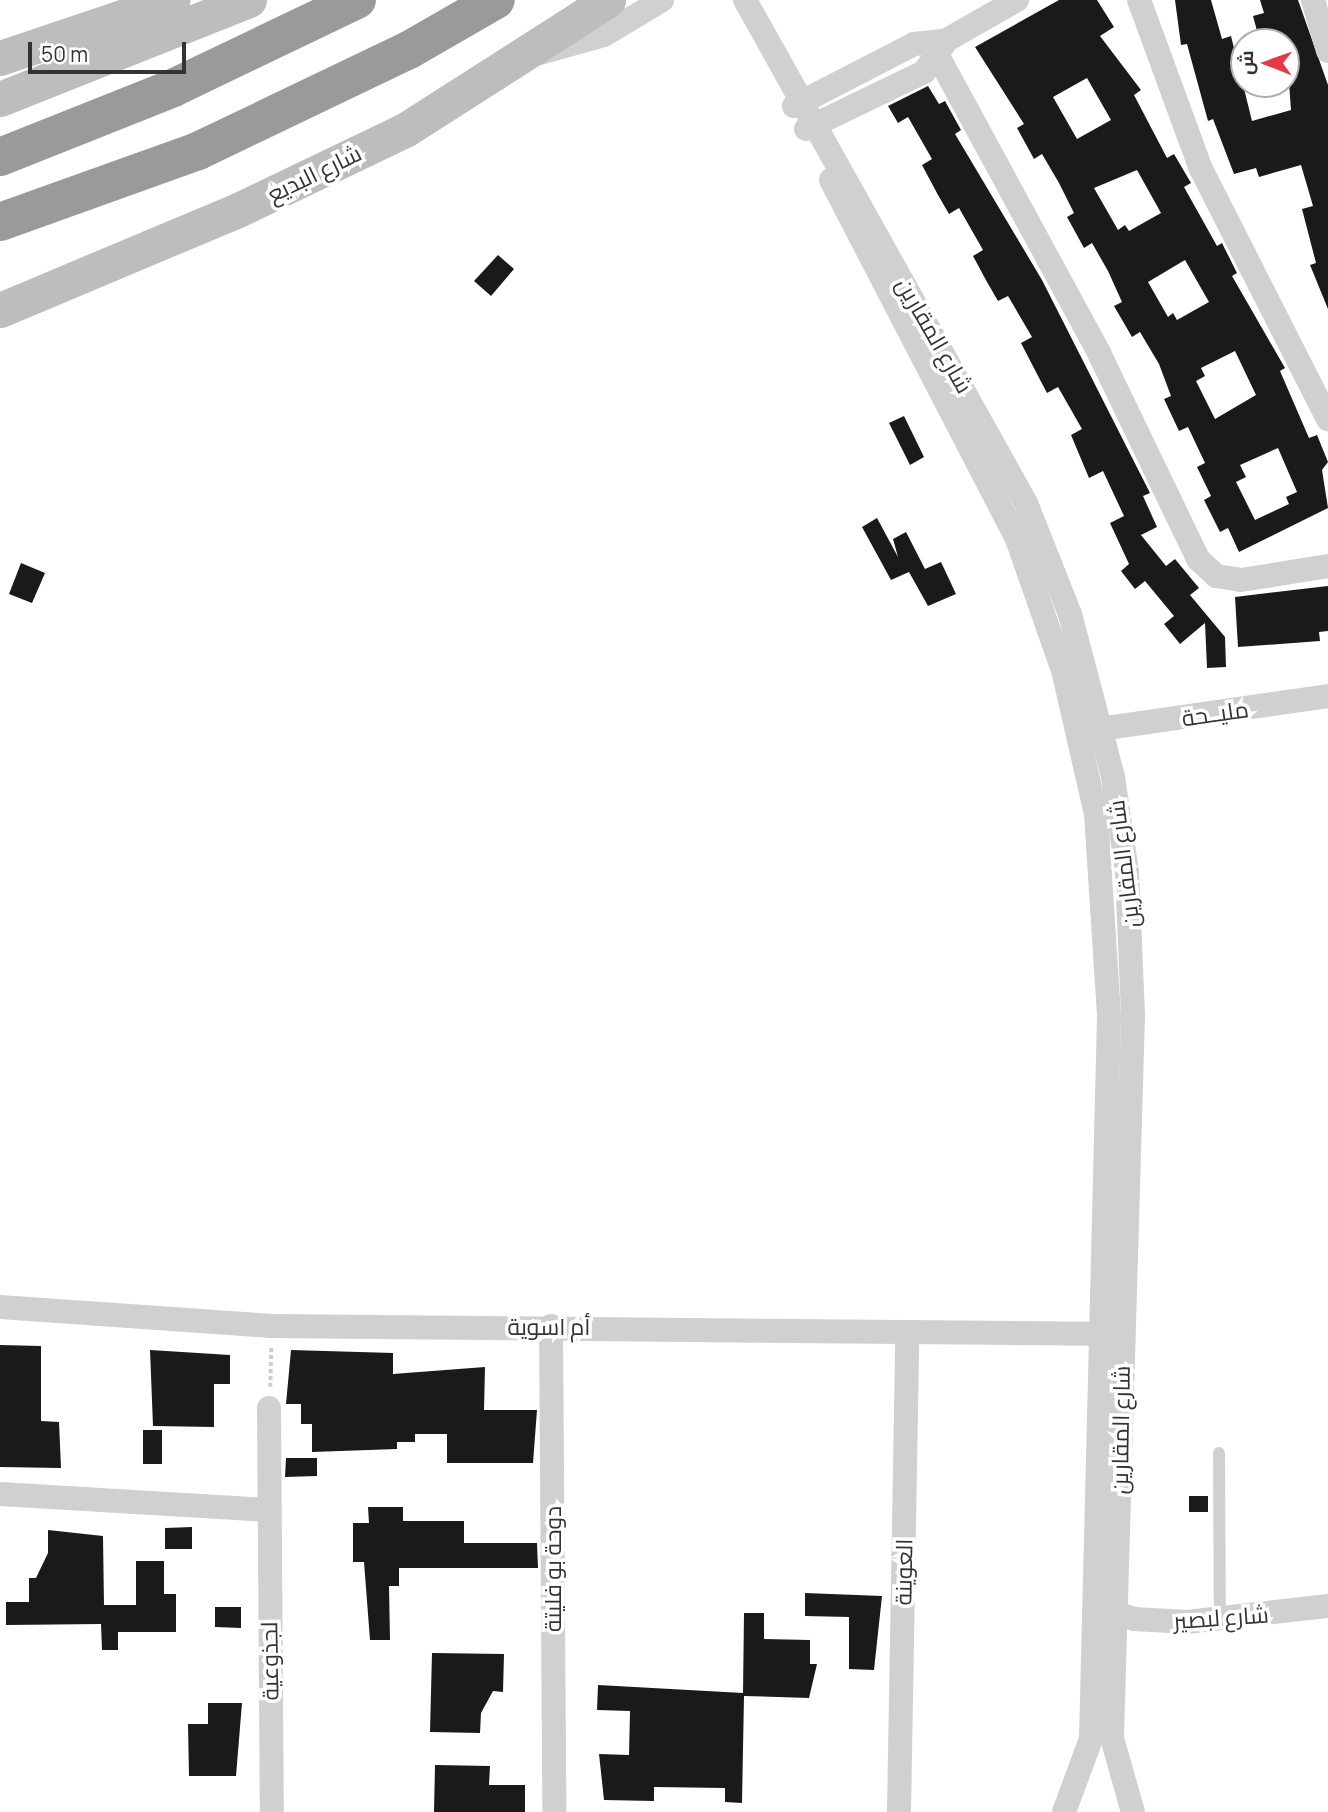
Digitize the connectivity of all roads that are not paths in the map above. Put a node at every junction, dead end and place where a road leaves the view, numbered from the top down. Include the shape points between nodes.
1 (115, 0) edge
2 (172, 0) edge
3 (249, 0) edge
4 (357, 0) edge
5 (496, 0) edge
6 (608, 0) edge
7 (662, 0) edge
8 (734, 0) edge
9 (745, 0) edge
10 (1017, 0) edge
11 (1139, 0) edge
12 (1313, 0) edge
13 (85, 32) junction
14 (942, 50) junction
15 (1328, 51) edge
16 (0, 58) edge
17 (519, 58) junction
18 (0, 99) edge
19 (798, 103) junction
20 (811, 126) junction
21 (9, 155) edge
22 (13, 218) edge
23 (4, 307) edge
24 (1328, 419) edge
25 (1328, 566) edge
26 (1328, 696) edge
27 (1091, 731) junction
28 (0, 1307) edge
29 (551, 1326) junction
30 (907, 1332) junction
31 (1111, 1334) junction
32 (269, 1408) road end
33 (1219, 1453) dead end
34 (0, 1494) edge
35 (267, 1510) junction
36 (1094, 1599) junction
37 (1328, 1606) edge
38 (1115, 1616) junction
39 (1220, 1621) junction
40 (271, 1812) edge
41 (554, 1812) edge
42 (899, 1812) edge
43 (1064, 1812) edge
44 (1133, 1812) edge

1 - 13 street
2 - 13 main road
3 - 18 main road
4 - 21 highway
5 - 22 highway via 287,110
6 - 17 main road, شارع البديع
7 - 17 street via 604,36
8 - 19 street, شارع المقارين
9 - 19 street, شارع المقارين
10 - 14 street
11 - 24 street via 1200,167
12 - 15 street
13 - 16 main road
14 - 19 street via 914,44
14 - 20 street via 925,72
14 - 25 street via 1099,353 1198,559 1216,576 1241,580
17 - 23 main road, شارع البديع via 455,101 338,162
19 - 20 street, شارع المقارين
20 - 27 street, شارع المقارين via 1017,539
26 - 27 street, مليــحة
27 - 31 street, شارع المقارين via 1109,954
28 - 29 street, أم اسوية via 271,1326
29 - 30 street, أم اسوية
29 - 41 street, دوحة بو فليتة
30 - 31 street, أم اسوية
30 - 42 street, العوينة
31 - 36 street, شارع المقارين
31 - 38 street, شارع المقارين
32 - 35 street, لجذوعية
33 - 39 lane
34 - 35 street
35 - 40 street, لجذوعية
36 - 38 street
36 - 43 street, شارع المقارين via 1090,1752
37 - 39 street, شارع لبصير
38 - 39 street, شارع لبصير
38 - 44 street, شارع المقارين via 1112,1738

